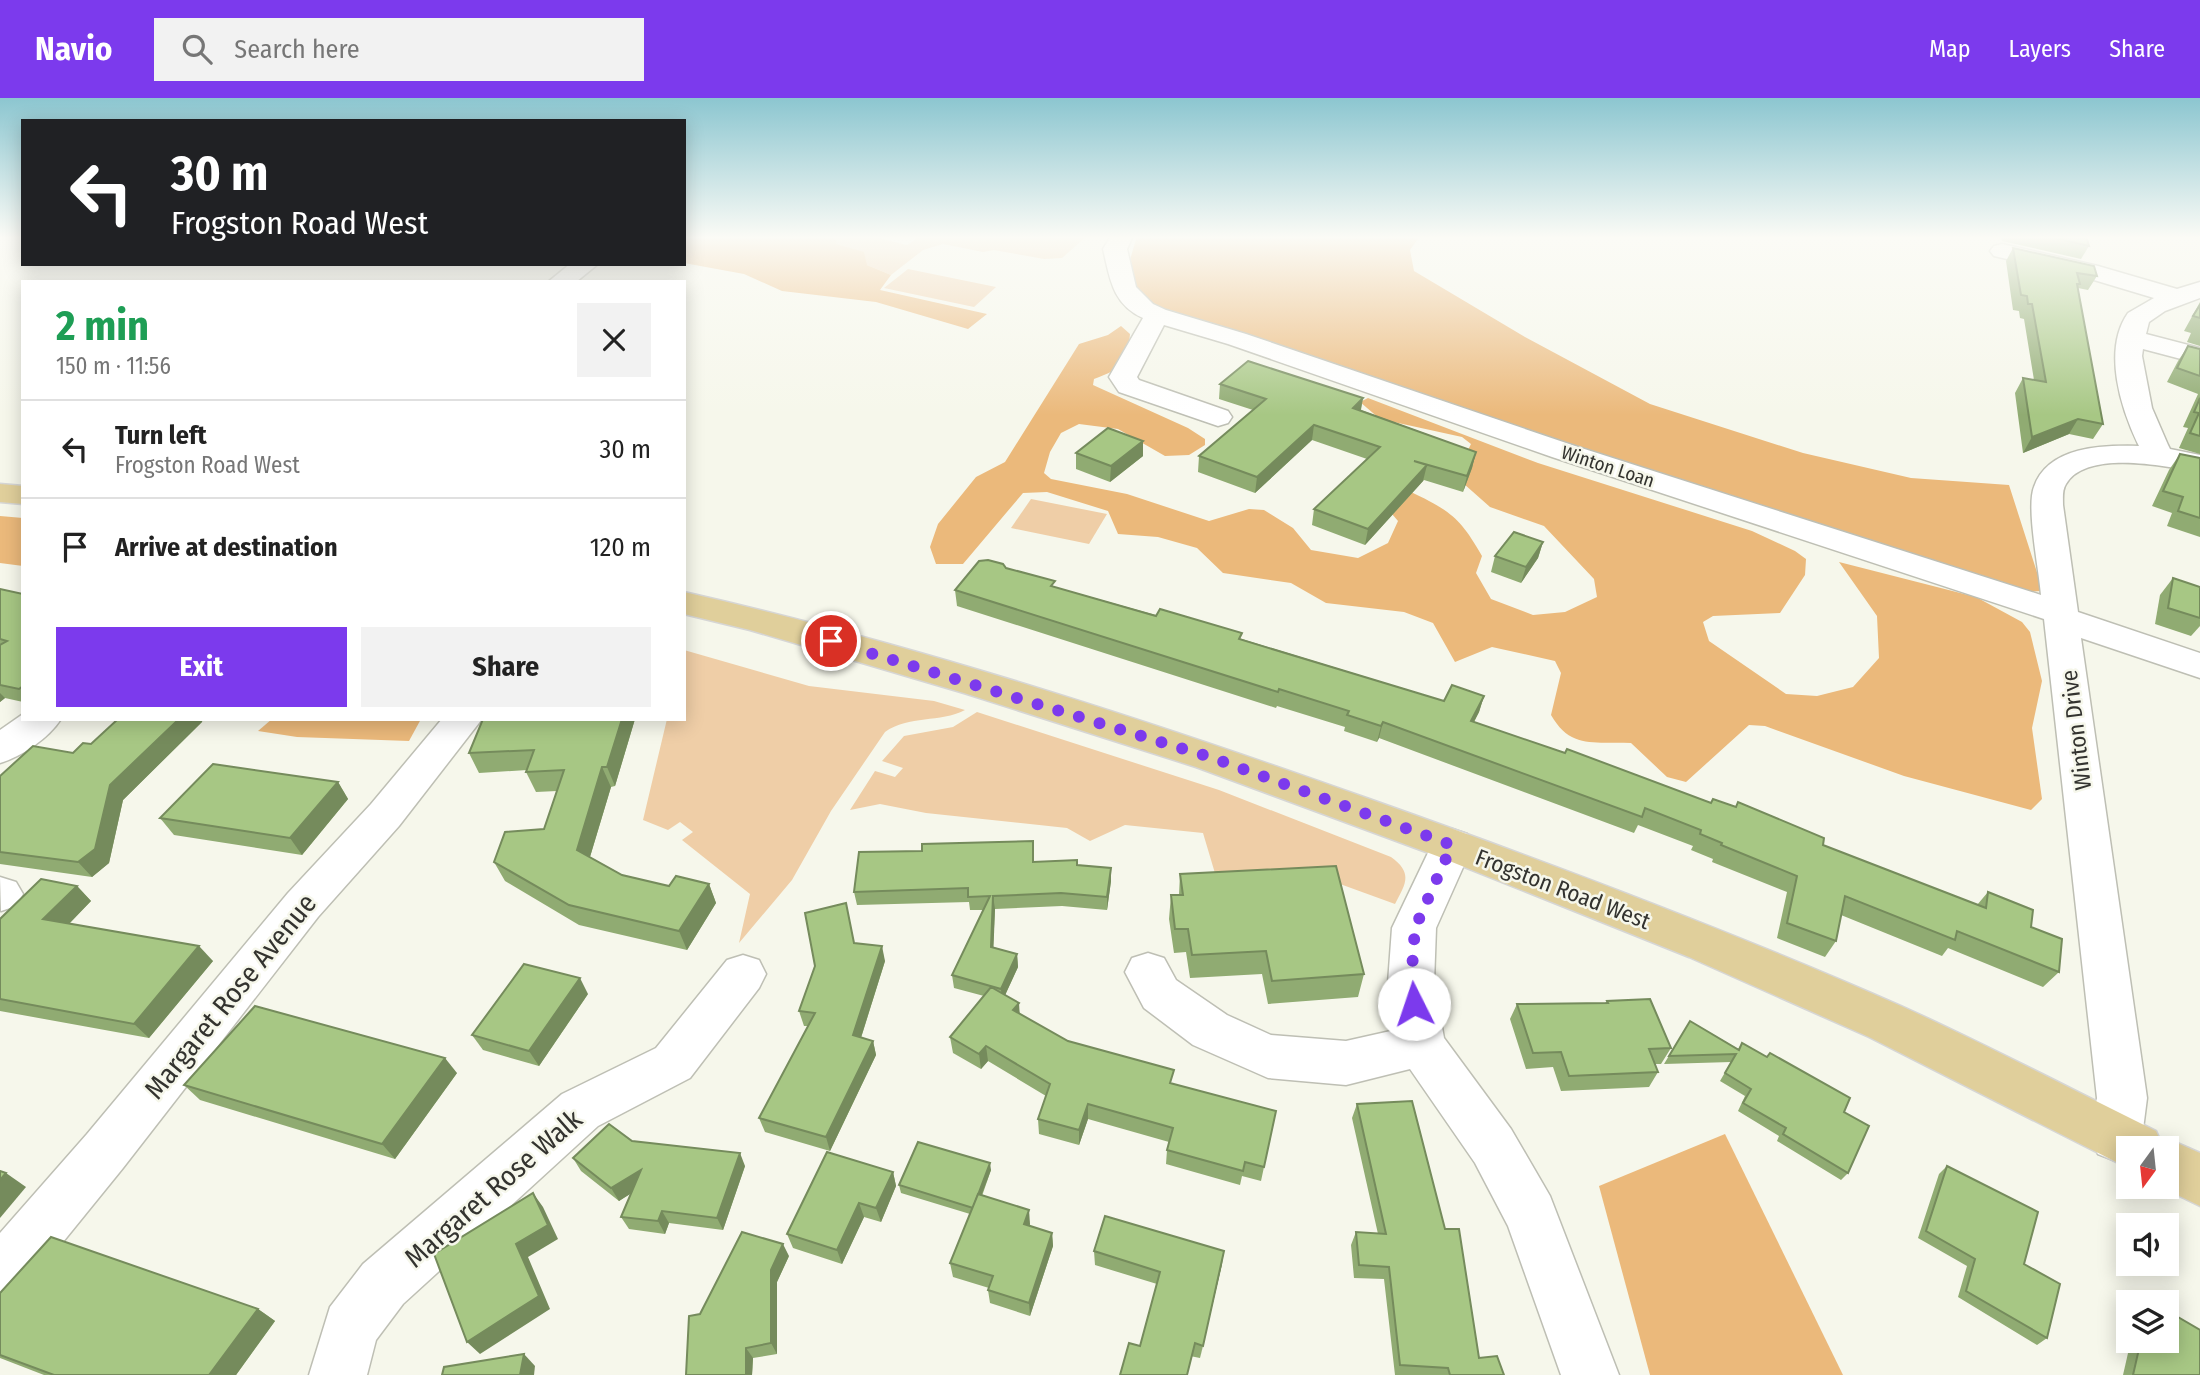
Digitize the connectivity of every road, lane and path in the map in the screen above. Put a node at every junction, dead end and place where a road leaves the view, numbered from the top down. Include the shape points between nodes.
1 (1131, 296) edge
2 (2183, 296) edge
3 (1150, 312) junction
4 (2132, 338) junction
5 (2200, 356) edge
6 (1218, 417) dead end
7 (2159, 456) junction
8 (2200, 464) edge
9 (0, 493) edge
10 (21, 495) edge
11 (686, 604) edge
12 (2062, 616) junction
13 (2200, 666) edge
14 (39, 721) edge
15 (461, 721) edge
16 (0, 749) edge
17 (1452, 845) junction
18 (1148, 972) dead end
19 (743, 974) dead end
20 (1421, 1045) junction
21 (2126, 1136) edge
22 (2116, 1137) edge
23 (2179, 1170) edge
24 (2200, 1181) edge
25 (0, 1275) edge
26 (338, 1375) edge
27 (1590, 1375) edge

1 - 3 street
2 - 4 street via 2137,318
3 - 6 street via 1123,377 1129,386
3 - 12 street, Winton Loan
4 - 5 street
4 - 7 street via 2129,355 2134,386 2149,441
7 - 8 street, Winton Drive
7 - 12 street, Winton Drive via 2084,458 2060,470 2049,485 2047,505
9 - 10 main road
11 - 17 main road, Frogston Road West via 796,631 1184,749
12 - 13 street, Winton Loan
12 - 21 street, Winton Drive
14 - 16 street
15 - 25 street, Margaret Rose Avenue via 386,815 303,905
17 - 20 street via 1415,928 1411,983
17 - 22 main road, Frogston Road West via 1705,944 1886,1022
18 - 20 street via 1160,994 1210,1030 1268,1056 1346,1063
19 - 26 street, Margaret Rose Walk via 673,1063 580,1110 383,1284 350,1328
20 - 27 street via 1493,1146 1531,1215
23 - 24 main road

